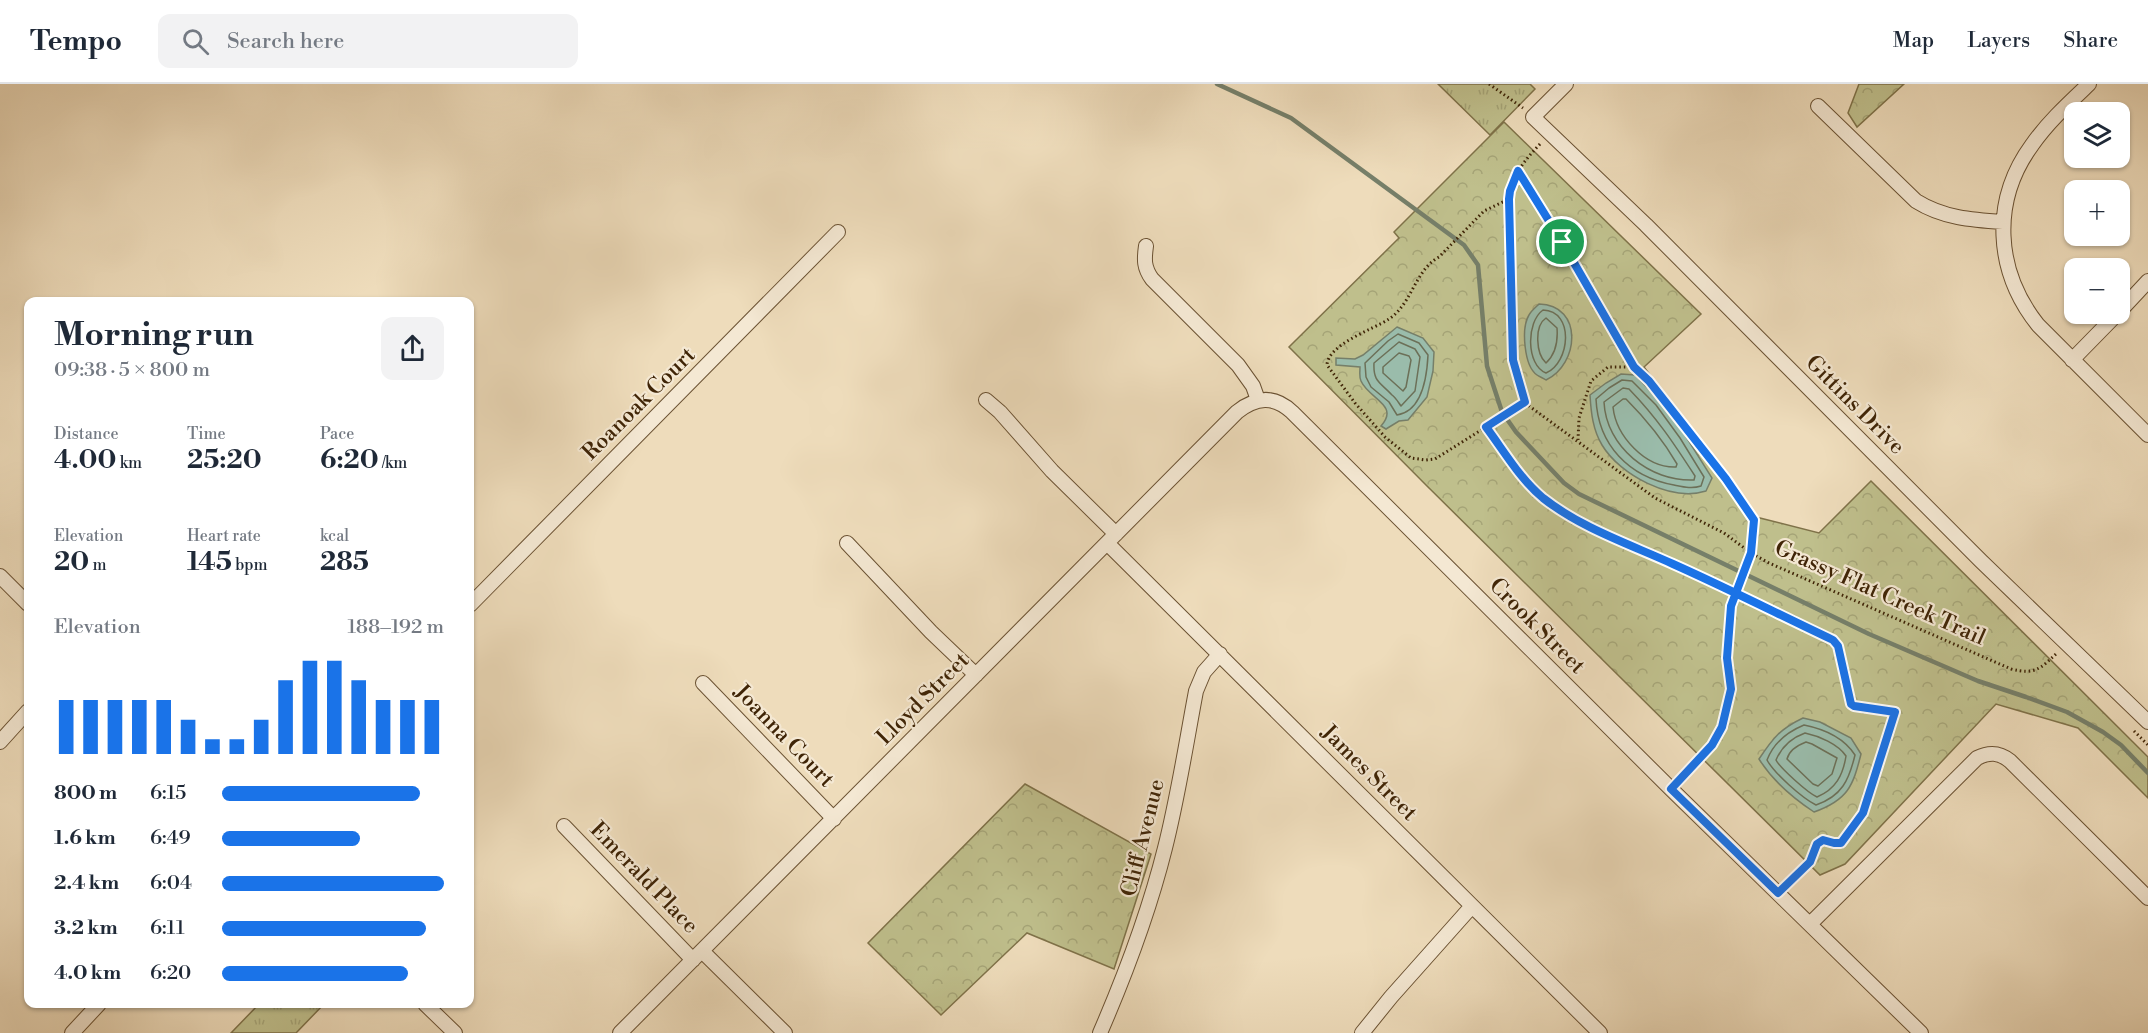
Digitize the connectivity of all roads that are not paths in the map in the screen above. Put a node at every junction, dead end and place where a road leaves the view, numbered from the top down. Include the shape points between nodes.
1 (1566, 84) edge
2 (2089, 84) edge
3 (1818, 106) dead end
4 (2003, 222) junction
5 (838, 232) dead end
6 (1146, 246) dead end
7 (2148, 281) edge
8 (2130, 300) edge
9 (2106, 324) edge
10 (2072, 360) junction
11 (986, 400) dead end
12 (1258, 400) junction
13 (2148, 435) edge
14 (1111, 539) junction
15 (847, 543) dead end
16 (0, 576) edge
17 (24, 600) edge
18 (474, 601) edge
19 (1220, 654) junction
20 (976, 675) junction
21 (704, 683) dead end
22 (24, 715) edge
23 (2148, 722) edge
24 (0, 742) edge
25 (834, 819) junction
26 (564, 826) dead end
27 (2148, 898) edge
28 (1472, 906) junction
29 (1810, 924) junction
30 (697, 956) junction
31 (95, 1008) edge
32 (429, 1008) edge
33 (72, 1033) edge
34 (455, 1033) edge
35 (620, 1033) edge
36 (785, 1033) edge
37 (1100, 1033) edge
38 (1362, 1033) edge
39 (1600, 1033) edge
40 (1921, 1033) edge

1 - 23 street, Gittins Drive via 1533,117
2 - 4 street via 2044,129 2022,159 2008,192
3 - 4 street via 1927,208 1950,216
4 - 10 street via 2014,288 2038,325
5 - 18 street, Roanoak Court
6 - 12 street via 1146,271 1244,373
7 - 8 street
9 - 10 street
10 - 13 street
11 - 14 street, James Street
12 - 14 street, Lloyd Street via 1237,412
12 - 29 street, Crook Street via 1276,401 1293,412
14 - 19 street, James Street
14 - 20 street, Lloyd Street
15 - 20 street
16 - 17 street
19 - 28 street, James Street
19 - 37 street, Cliff Avenue via 1204,672 1196,692 1159,870 1127,970
20 - 25 street, Lloyd Street
21 - 25 street, Joanna Court
22 - 24 street
25 - 30 street, Lloyd Street
26 - 30 street, Emerald Place via 634,901
27 - 29 street via 2010,761 1991,753 1977,758
28 - 38 street
28 - 39 street, James Street
29 - 40 street, Crook Street
30 - 35 street, Lloyd Street
30 - 36 street, Emerald Place
31 - 33 street
32 - 34 street

